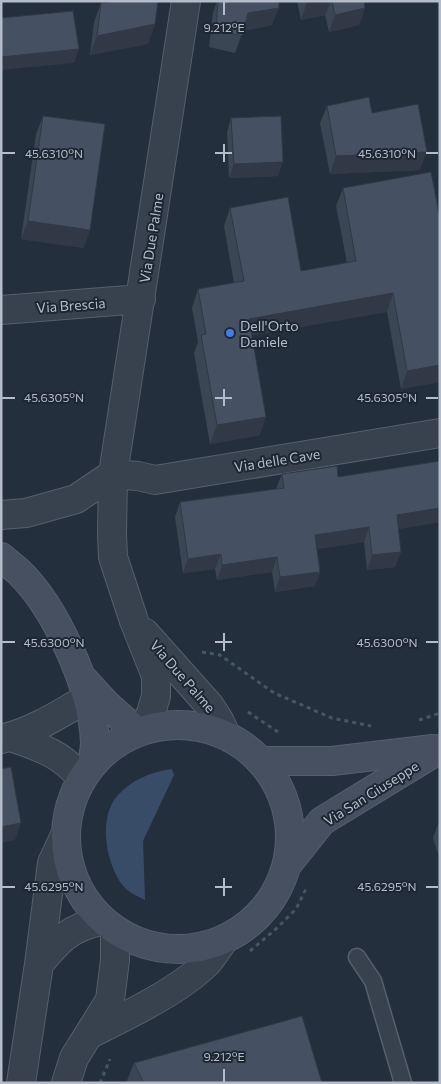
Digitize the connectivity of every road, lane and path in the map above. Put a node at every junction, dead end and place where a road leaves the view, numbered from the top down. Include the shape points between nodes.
1 (186, 1) edge
2 (141, 299) junction
3 (1, 310) edge
4 (440, 433) edge
5 (113, 474) junction
6 (1, 515) edge
7 (1, 557) edge
8 (134, 621) junction
9 (195, 651) dead end
10 (83, 686) junction
11 (243, 709) dead end
12 (440, 713) edge
13 (416, 720) dead end
14 (372, 726) dead end
15 (140, 731) junction
16 (226, 735) junction
17 (6, 738) edge
18 (440, 748) edge
19 (261, 761) junction
20 (303, 761) junction
21 (87, 771) junction
22 (65, 836) junction
23 (287, 865) junction
24 (108, 926) junction
25 (223, 941) junction
26 (357, 957) dead end
27 (39, 964) junction
28 (90, 1034) junction
29 (19, 1082) edge
30 (66, 1083) edge
31 (403, 1083) edge

1 - 2 street, Via Due Palme
2 - 3 street, Via Brescia
2 - 5 street, Via Due Palme
4 - 5 street, Via delle Cave via 155,480
5 - 6 street via 76,499 26,513
5 - 8 street, Via Due Palme via 113,557
7 - 10 street via 20,573 49,612 64,638
8 - 15 street, Via Due Palme via 156,676 152,713
8 - 16 street, Via Due Palme via 210,706
9 - 14 path via 220,656 274,693 332,718
10 - 15 street
10 - 17 street via 58,716
10 - 21 street via 95,744
11 - 20 path via 280,734
12 - 13 path
15 - 16 street via 169,725 206,728
15 - 21 street via 103,752
16 - 19 street
17 - 21 street via 40,747 71,766
18 - 20 street, Via San Giuseppe via 332,761
18 - 23 street, Via San Giuseppe via 322,821
19 - 20 street, Via San Giuseppe
19 - 23 street via 285,801 290,830
21 - 22 street via 67,816
22 - 24 street via 68,866 76,886 90,908
22 - 27 street via 52,863
23 - 25 street via 273,898 258,916
24 - 25 street via 141,944 169,949 190,949
24 - 27 street via 86,924 73,930 58,941
24 - 28 street via 115,960 110,1000
25 - 28 street via 207,963 185,980 136,1011
26 - 31 lane via 373,981
27 - 29 street
28 - 30 street via 74,1058

